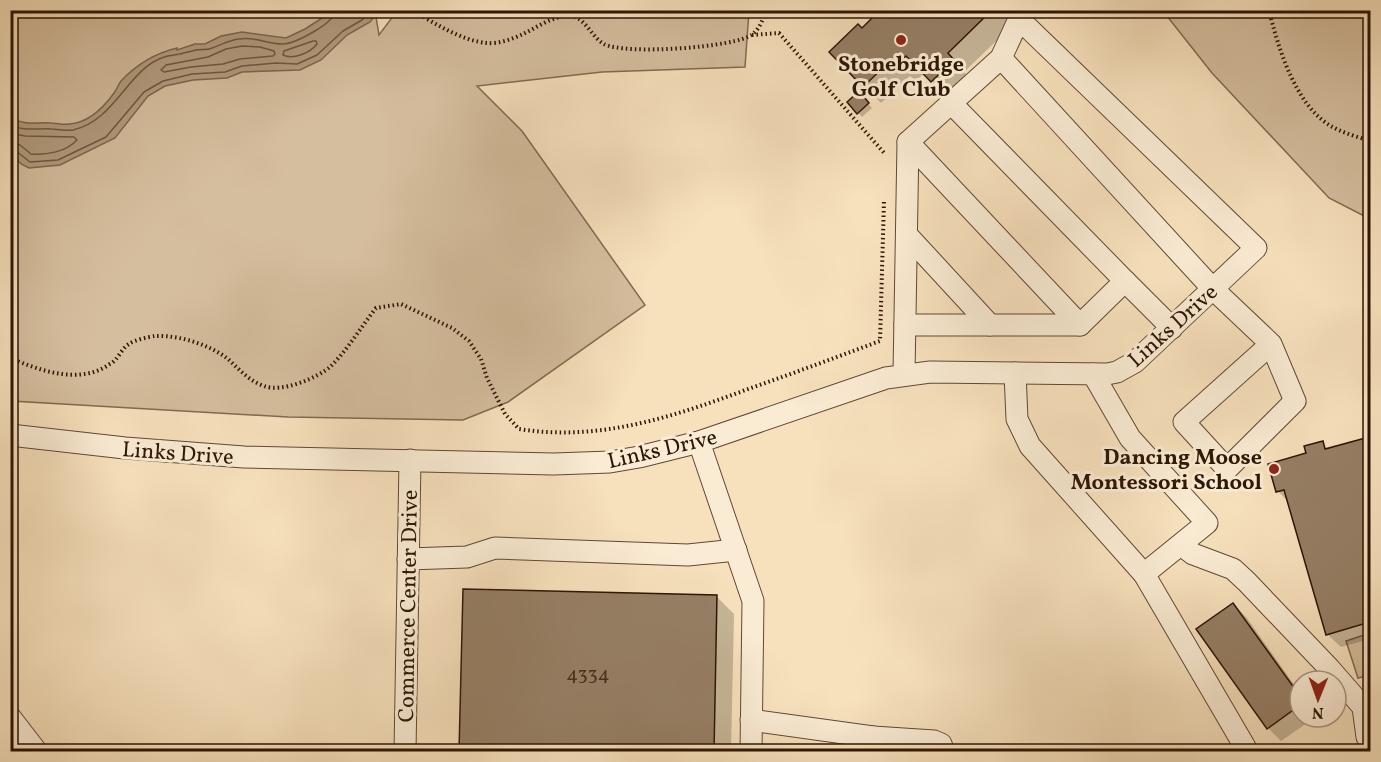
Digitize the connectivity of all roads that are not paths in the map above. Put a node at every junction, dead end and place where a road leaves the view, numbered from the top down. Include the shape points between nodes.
1 (1001, 58) junction
2 (951, 103) junction
3 (908, 142) junction
4 (907, 235) junction
5 (1125, 281) junction
6 (1212, 288) junction
7 (905, 325) junction
8 (990, 325) junction
9 (1080, 325) junction
10 (1172, 328) junction
11 (1271, 344) junction
12 (1015, 373) junction
13 (904, 374) junction
14 (1094, 374) junction
15 (10, 435) edge
16 (699, 442) junction
17 (410, 460) junction
18 (1181, 545) junction
19 (736, 550) junction
20 (408, 559) junction
21 (1144, 574) junction
22 (1367, 708) edge
23 (10, 717) edge
24 (751, 720) junction
25 (1369, 735) edge
26 (873, 745) edge
27 (1245, 747) dead end
28 (36, 752) edge
29 (405, 752) edge
30 (751, 752) edge
31 (944, 752) edge

1 - 2 street
1 - 6 street
1 - 6 street, Links Drive via 1019,19 1256,248
2 - 3 street
2 - 5 street
3 - 4 street
3 - 9 street
4 - 7 street
4 - 8 street
5 - 9 street
5 - 10 street
6 - 10 street, Links Drive
6 - 11 street
7 - 8 street
7 - 13 street
8 - 9 street
10 - 14 street, Links Drive via 1127,367
11 - 11 street via 1184,422 1227,469 1295,401
12 - 13 street, Links Drive
12 - 14 street, Links Drive
12 - 21 street via 1017,419 1030,446
13 - 16 street, Links Drive
14 - 18 street via 1130,438 1207,524
15 - 17 street, Links Drive via 224,456
16 - 17 street, Links Drive via 639,457 591,463
16 - 19 street
17 - 20 street, Commerce Center Drive
18 - 21 street
18 - 22 street via 1193,554 1233,569
19 - 20 street via 688,555 495,548 467,557
19 - 24 street via 753,601
20 - 29 street, Commerce Center Drive
21 - 27 street
22 - 25 street
23 - 28 street
24 - 26 street
24 - 30 street
26 - 31 street via 934,741 941,744

